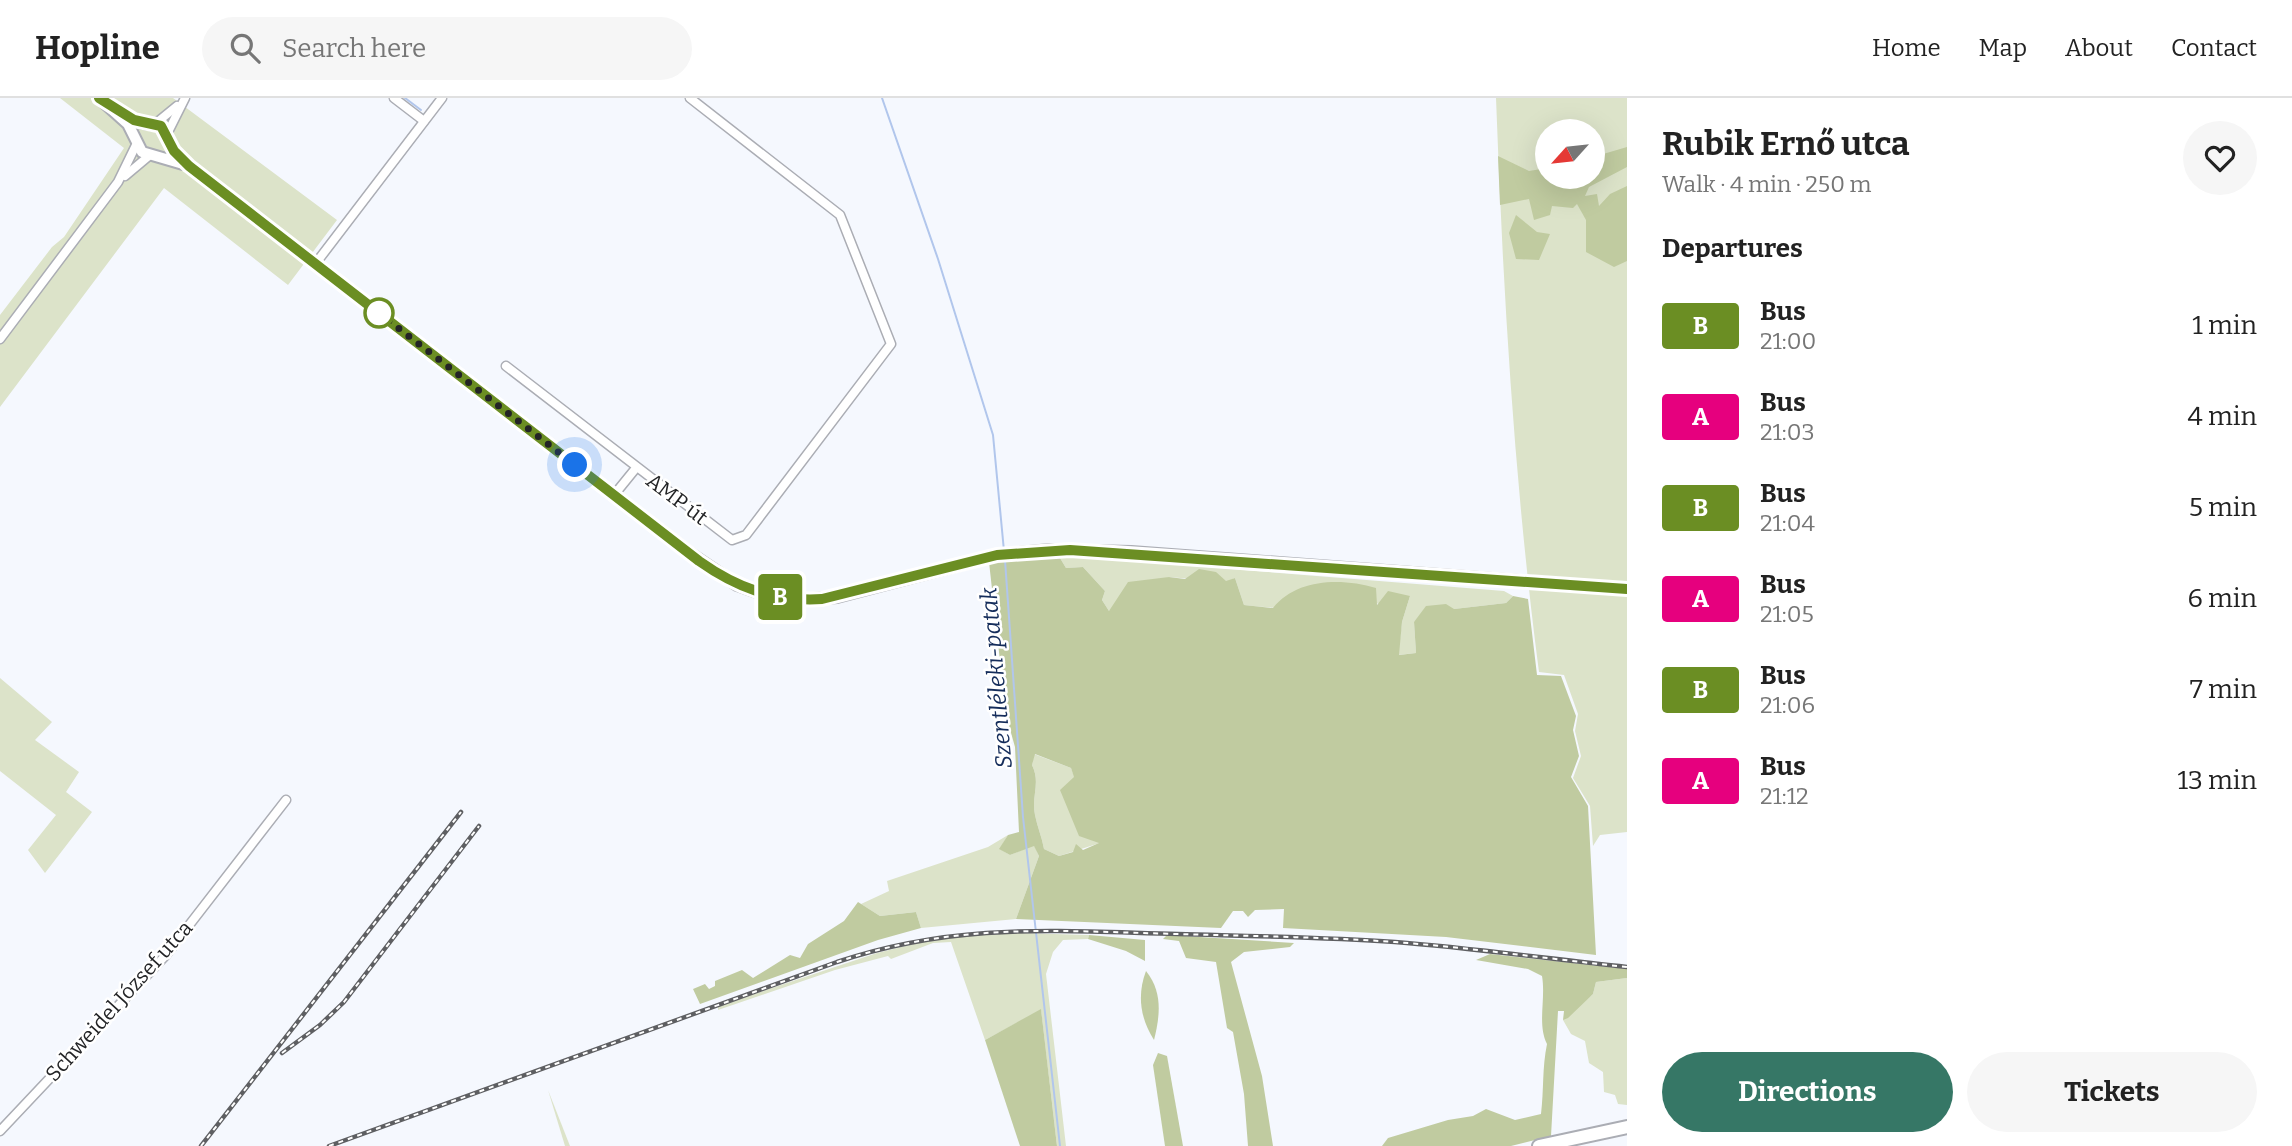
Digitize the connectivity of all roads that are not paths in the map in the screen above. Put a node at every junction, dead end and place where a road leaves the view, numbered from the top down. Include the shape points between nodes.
1 (99, 98) edge
2 (394, 98) edge
3 (442, 98) edge
4 (690, 98) edge
5 (185, 99) edge
6 (112, 108) junction
7 (424, 121) junction
8 (151, 124) junction
9 (167, 137) junction
10 (136, 141) junction
11 (152, 155) junction
12 (189, 166) junction
13 (118, 182) junction
14 (316, 263) junction
15 (0, 339) edge
16 (506, 366) dead end
17 (636, 468) junction
18 (614, 495) junction
19 (1627, 589) edge
20 (286, 800) dead end
21 (1627, 1127) edge
22 (0, 1130) edge
23 (1539, 1146) edge

1 - 6 main road
2 - 7 street
3 - 7 street
4 - 17 street, AMP út via 840,215 891,344 746,535 737,540
5 - 8 street
5 - 9 street
6 - 8 main road
6 - 10 main road via 129,125
7 - 14 street
8 - 9 main road
8 - 10 main road via 139,129
9 - 11 main road via 163,150
9 - 12 main road
10 - 11 main road via 141,151
10 - 13 street
11 - 12 main road
11 - 13 street
12 - 14 main road
13 - 15 street
14 - 18 main road
16 - 17 street, AMP út
17 - 18 street
18 - 19 main road via 725,579 779,597 837,597 997,555 1090,550
20 - 22 street, Schweidel József utca via 166,955
21 - 23 main road

